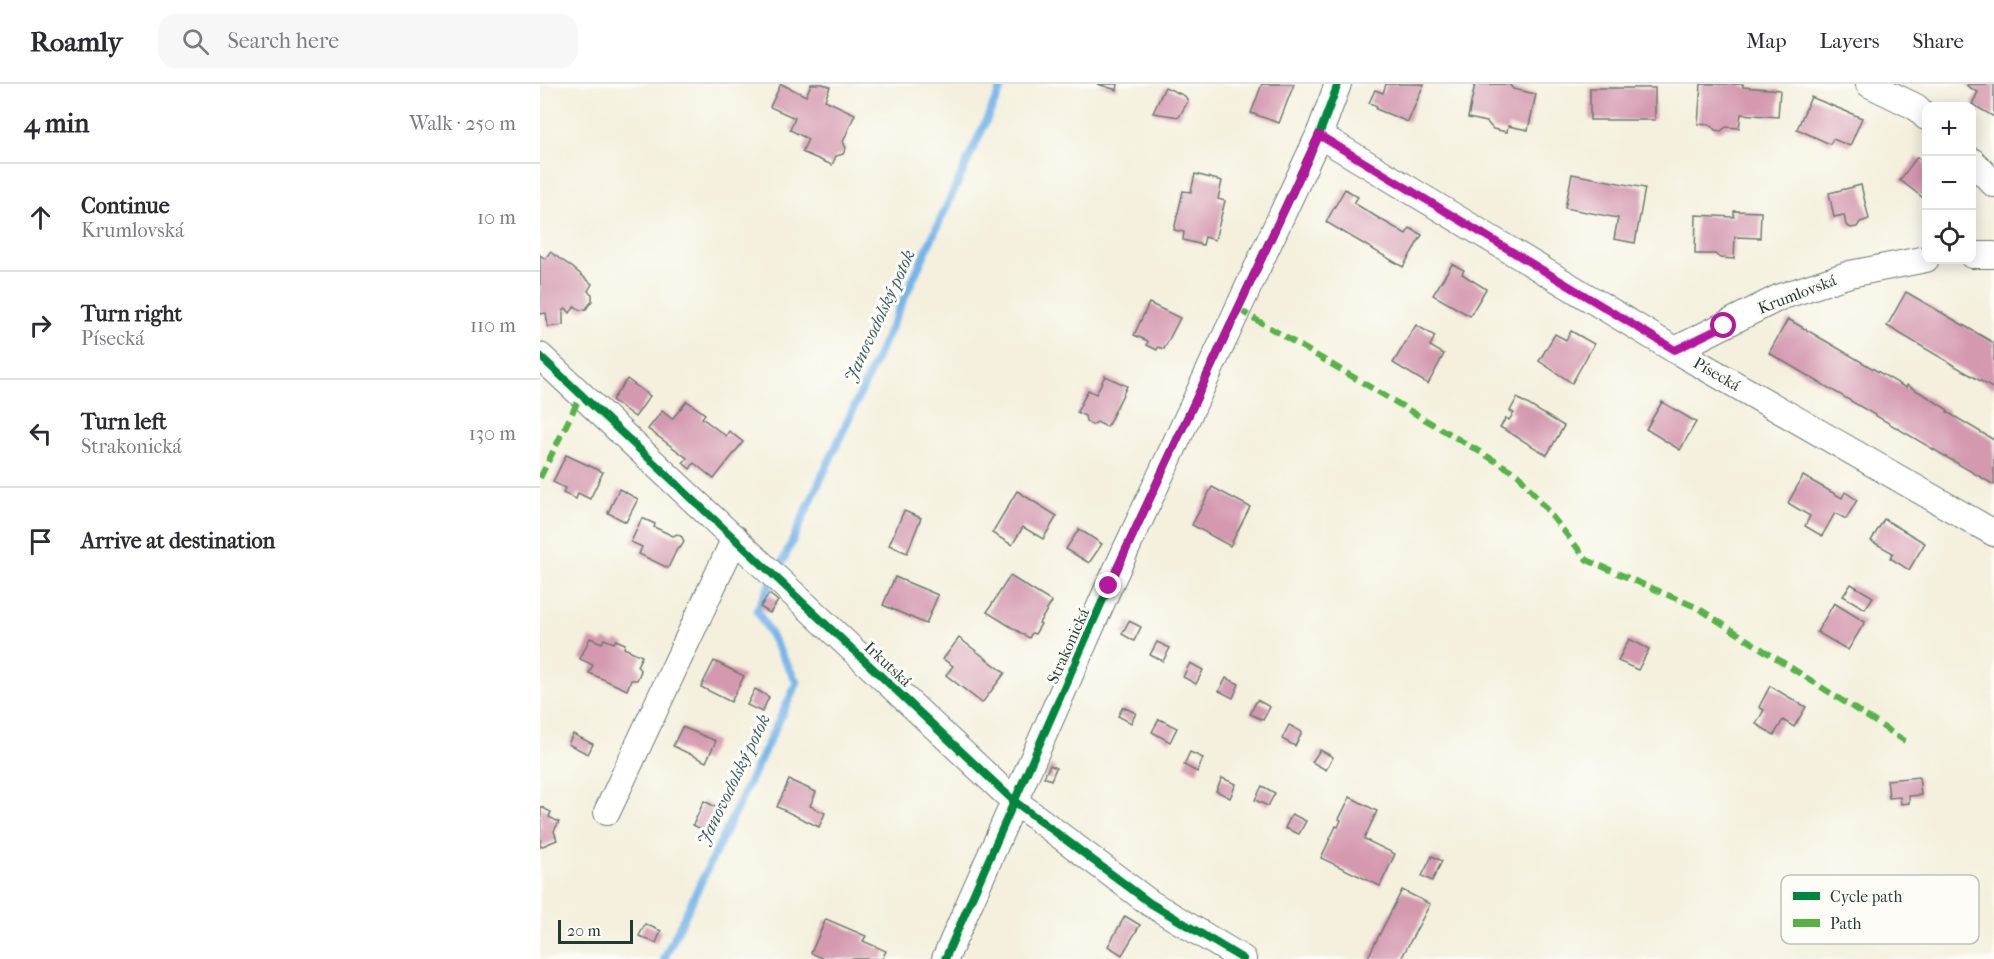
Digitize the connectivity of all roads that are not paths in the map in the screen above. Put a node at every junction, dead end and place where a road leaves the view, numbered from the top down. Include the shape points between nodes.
1 (1338, 84) edge
2 (1869, 84) edge
3 (1922, 113) edge
4 (1319, 135) junction
5 (1976, 166) edge
6 (1994, 184) edge
7 (1976, 255) edge
8 (1994, 255) edge
9 (1922, 260) edge
10 (1675, 350) junction
11 (540, 356) edge
12 (1994, 533) edge
13 (735, 538) junction
14 (1014, 801) junction
15 (607, 812) dead end
16 (945, 959) edge
17 (1243, 959) edge

1 - 4 street, Strakonická
2 - 3 street
4 - 10 street, Písecká
4 - 14 street, Strakonická via 1109,586
5 - 6 street
7 - 8 street
9 - 10 street, Krumlovská via 1850,274 1780,297
10 - 12 street, Písecká
11 - 13 street, Irkutská
13 - 14 street, Irkutská
13 - 15 street
14 - 16 street, Strakonická
14 - 17 street, Irkutská via 1150,903

